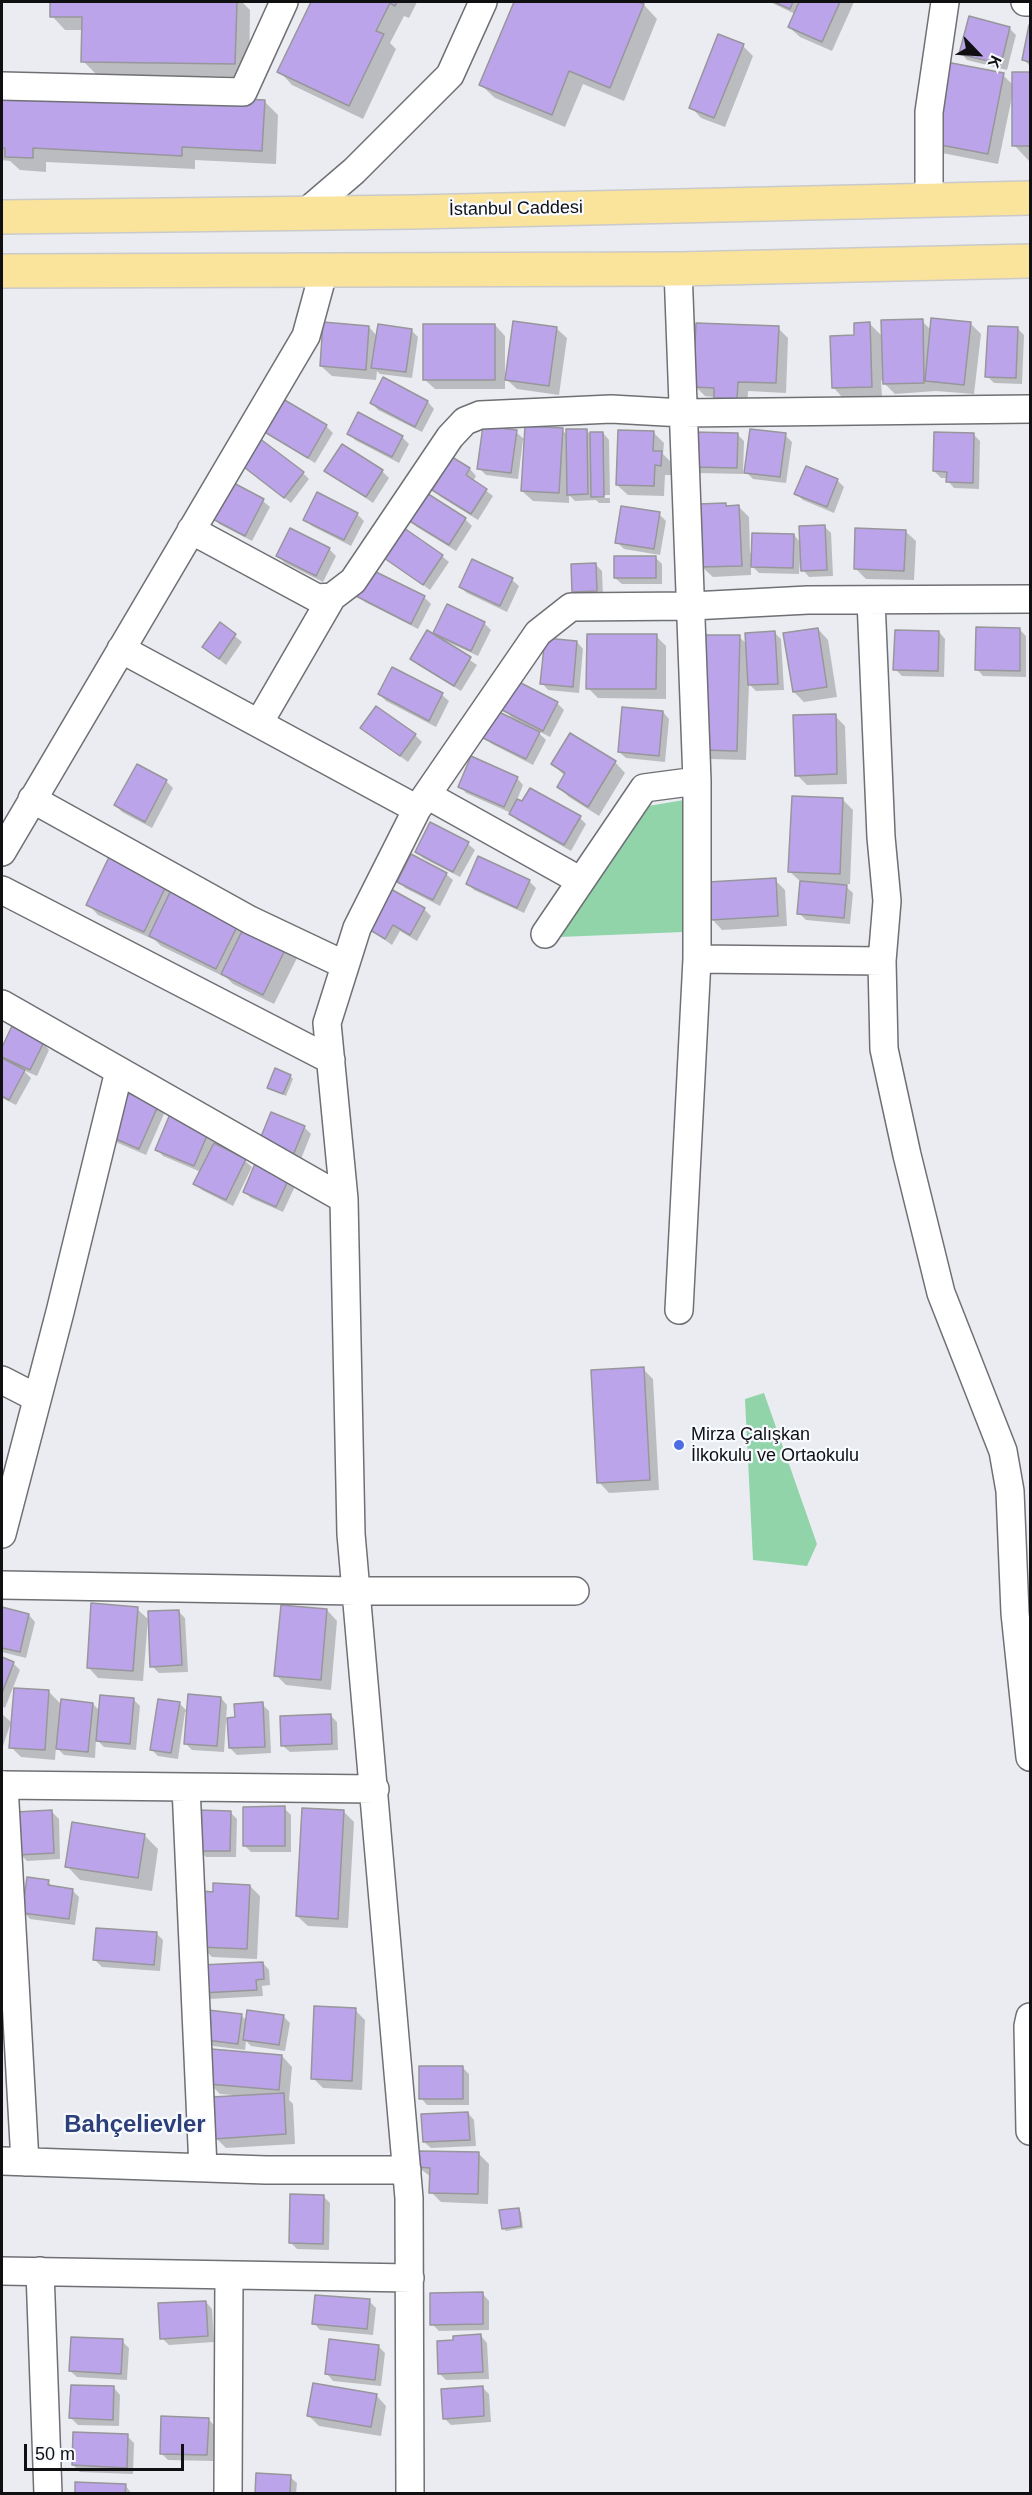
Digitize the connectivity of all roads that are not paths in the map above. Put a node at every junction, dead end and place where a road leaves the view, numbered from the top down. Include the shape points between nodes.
1 (284, 2) edge
2 (483, 2) edge
3 (945, 2) edge
4 (1024, 2) edge
5 (1030, 2) edge
6 (2, 86) edge
7 (929, 198) junction
8 (1030, 198) edge
9 (305, 213) junction
10 (2, 217) edge
11 (1030, 261) edge
12 (678, 269) junction
13 (324, 270) junction
14 (2, 271) edge
15 (1030, 409) edge
16 (683, 413) junction
17 (191, 530) junction
18 (332, 597) junction
19 (1030, 599) edge
20 (871, 600) junction
21 (692, 606) junction
22 (121, 649) junction
23 (259, 723) junction
24 (697, 781) junction
25 (32, 800) junction
26 (422, 802) junction
27 (2, 852) edge
28 (581, 881) junction
29 (2, 890) edge
30 (544, 934) dead end
31 (697, 959) junction
32 (882, 961) junction
33 (345, 965) junction
34 (2, 1004) edge
35 (331, 1060) junction
36 (119, 1071) junction
37 (344, 1199) junction
38 (679, 1310) dead end
39 (2, 1380) edge
40 (38, 1398) junction
41 (2, 1534) edge
42 (2, 1585) edge
43 (356, 1591) junction
44 (575, 1591) dead end
45 (1030, 1757) edge
46 (3, 1785) edge
47 (186, 1787) junction
48 (375, 1789) junction
49 (8, 1982) edge
50 (1030, 2017) edge
51 (1030, 2131) edge
52 (13, 2162) edge
53 (203, 2168) junction
54 (407, 2170) junction
55 (2, 2271) edge
56 (40, 2271) junction
57 (229, 2275) junction
58 (410, 2278) junction
59 (48, 2493) edge
60 (228, 2493) edge
61 (410, 2493) edge

1 - 6 street via 243,92
2 - 9 street via 450,75 354,171
3 - 7 street via 929,112
4 - 5 street
7 - 8 main road, İstanbul Caddesi
7 - 9 main road, İstanbul Caddesi
9 - 10 main road, İstanbul Caddesi
11 - 12 main road
12 - 13 main road
12 - 16 street
13 - 14 main road
13 - 17 street via 306,336
15 - 16 street
16 - 18 street via 611,409 480,415 465,421 450,436 353,581
16 - 21 street
17 - 18 street via 317,598
17 - 22 street
18 - 23 street
19 - 20 street
20 - 21 street
20 - 32 street via 880,837 887,901
21 - 24 street
21 - 26 street via 571,607 538,633
22 - 23 street
22 - 25 street
23 - 26 street
24 - 28 street via 644,789
24 - 31 street
25 - 27 street
25 - 33 street via 250,920
26 - 28 street
26 - 33 street via 357,928
28 - 30 street
29 - 35 street
31 - 32 street
31 - 38 street
32 - 45 street via 884,1049 921,1213 941,1293 1003,1451 1010,1491 1015,1613
33 - 35 street via 327,1023
34 - 36 street
35 - 37 street
36 - 37 street
36 - 40 street
37 - 43 street via 351,1534
39 - 40 street
40 - 41 street
42 - 43 street
43 - 44 street
43 - 48 street
46 - 47 street
46 - 49 street
47 - 48 street
47 - 53 street
48 - 54 street
49 - 52 street
50 - 51 street
52 - 53 street
53 - 54 street
54 - 58 street
55 - 56 street
56 - 57 street
56 - 59 street
57 - 58 street
57 - 60 street
58 - 61 street

